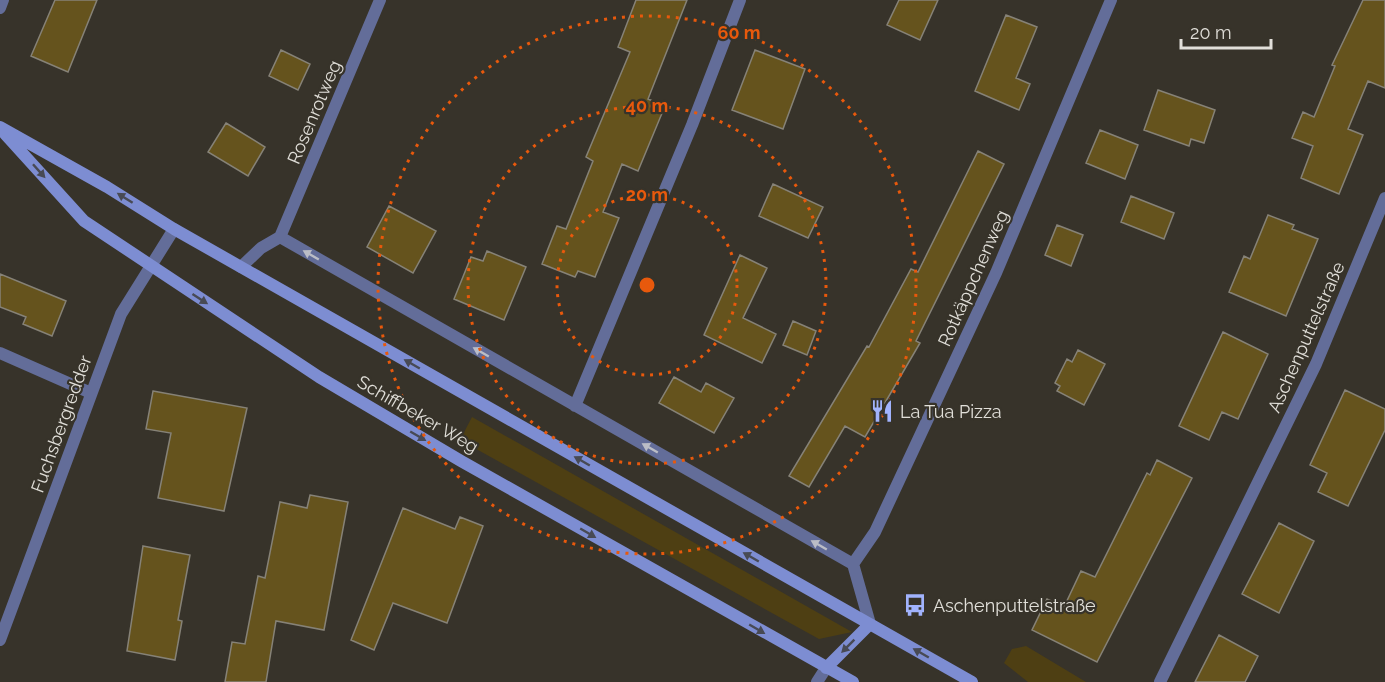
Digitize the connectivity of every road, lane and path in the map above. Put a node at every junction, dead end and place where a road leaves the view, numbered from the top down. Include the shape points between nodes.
1 (3, 0) edge
2 (380, 0) edge
3 (740, 0) edge
4 (1111, 0) edge
5 (0, 8) edge
6 (0, 128) edge
7 (1385, 198) edge
8 (174, 229) junction
9 (280, 237) junction
10 (151, 266) junction
11 (241, 267) junction
12 (0, 353) edge
13 (91, 393) junction
14 (575, 406) junction
15 (853, 564) junction
16 (870, 624) junction
17 (0, 640) edge
18 (826, 668) junction
19 (817, 682) edge
20 (853, 682) edge
21 (972, 682) edge
22 (1160, 682) edge

1 - 5 street
2 - 9 street, Rosenrotweg
3 - 14 street
4 - 15 street, Rotkäppchenweg via 982,305 875,532
8 -> 6 main road, Schiffbeker Weg
6 -> 10 main road, Schiffbeker Weg via 84,221
7 - 22 street, Aschenputtelstraße via 1316,364
8 - 10 street, Fuchsbergredder
8 - 11 main road, Schiffbeker Weg
9 - 11 street
14 -> 9 street
10 - 13 street, Fuchsbergredder via 121,314
10 -> 18 main road, Schiffbeker Weg via 319,377
16 -> 11 main road, Schiffbeker Weg
12 - 13 street
13 - 17 street, Fuchsbergredder
15 -> 14 street
15 - 16 street
16 -> 18 main road
21 -> 16 main road, Schiffbeker Weg
18 - 19 street
18 - 20 main road, Schiffbeker Weg

